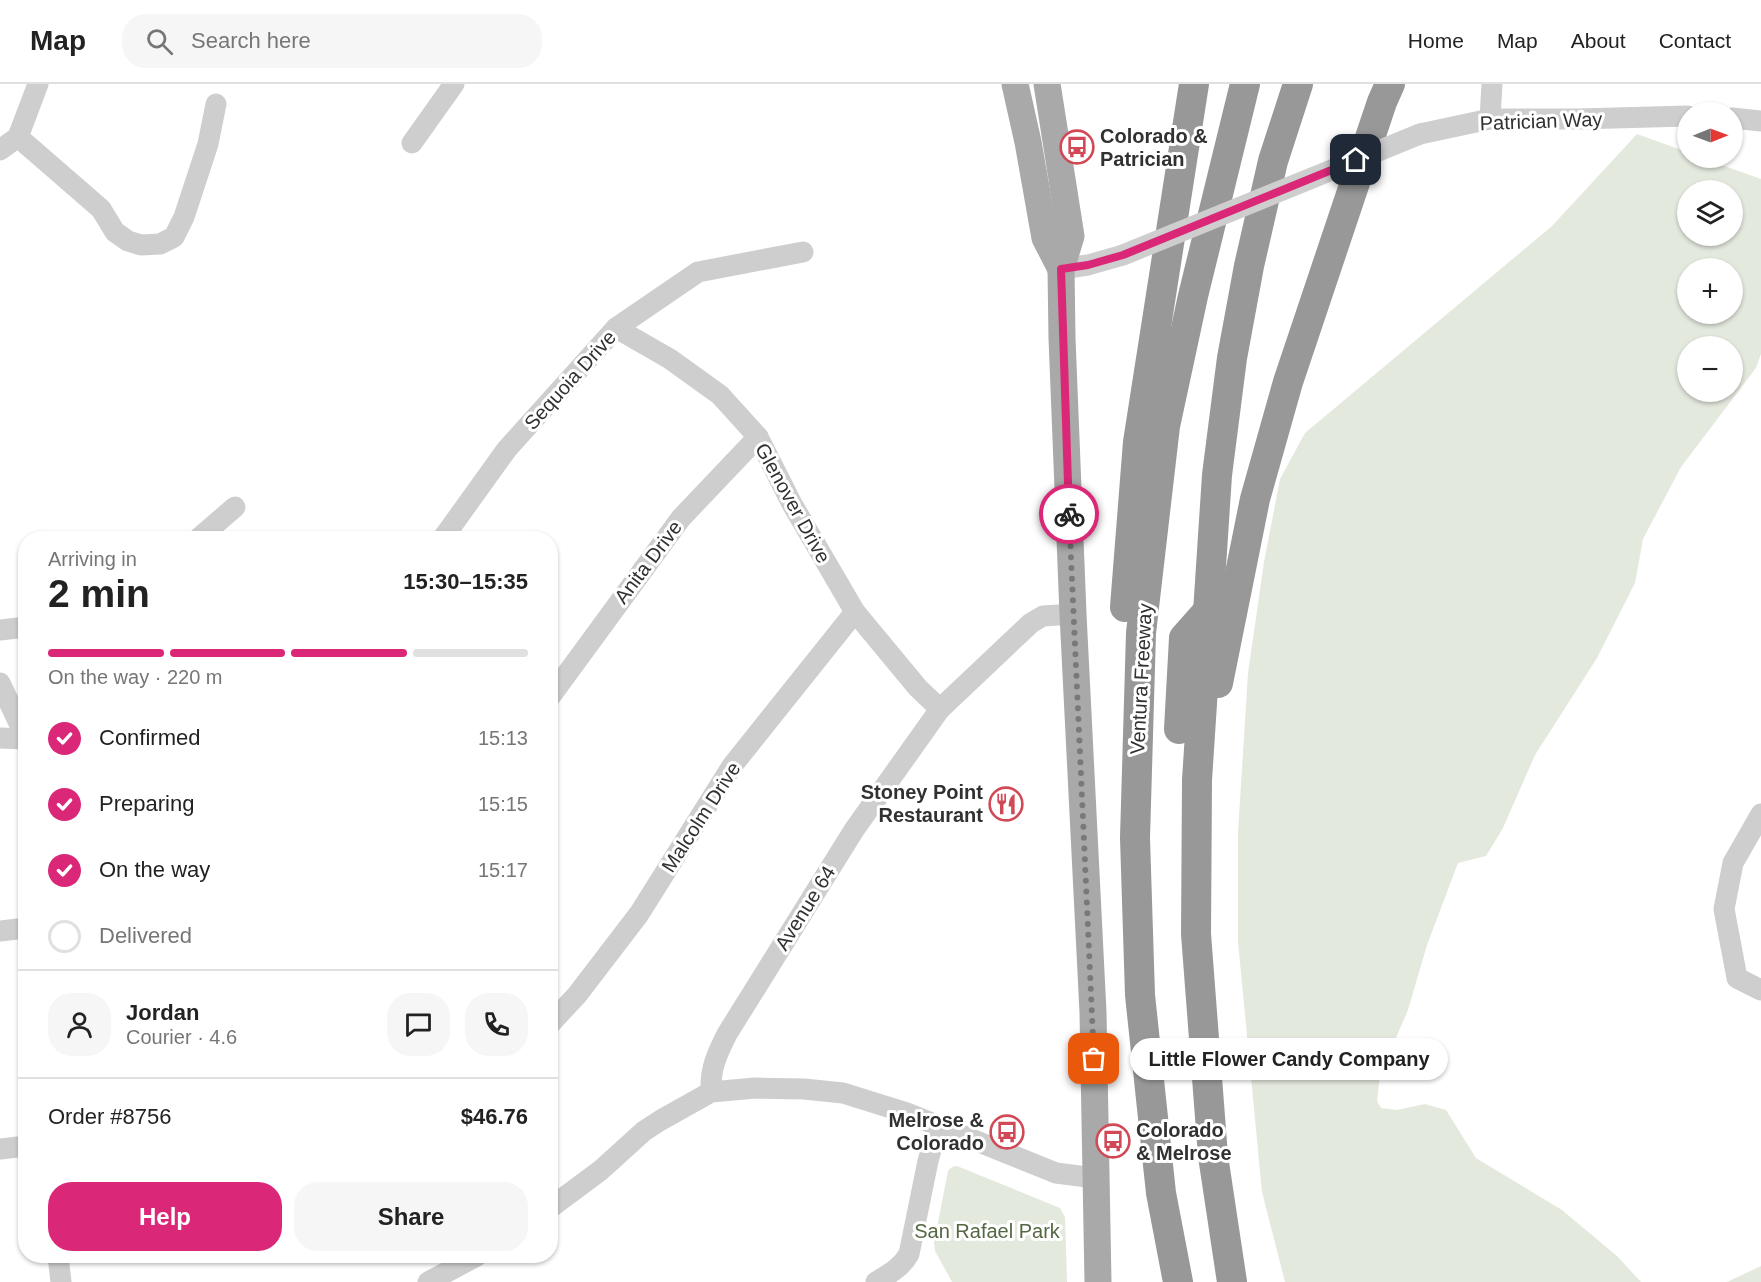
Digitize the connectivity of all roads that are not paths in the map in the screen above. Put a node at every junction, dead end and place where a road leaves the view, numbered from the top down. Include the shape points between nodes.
1 (38, 84) edge
2 (454, 84) edge
3 (1015, 84) edge
4 (1047, 84) edge
5 (1194, 84) edge
6 (1245, 84) edge
7 (1298, 84) edge
8 (1492, 84) edge
9 (1386, 90) edge
10 (216, 104) dead end
11 (1677, 116) edge
12 (1490, 119) junction
13 (1743, 119) edge
14 (1761, 121) edge
15 (18, 137) junction
16 (412, 143) dead end
17 (0, 150) edge
18 (803, 252) dead end
19 (1061, 269) junction
20 (616, 328) junction
21 (758, 437) junction
22 (235, 507) dead end
23 (208, 531) edge
24 (448, 531) edge
25 (1145, 593) junction
26 (855, 612) junction
27 (1207, 612) junction
28 (1073, 614) junction
29 (18, 628) edge
30 (0, 630) edge
31 (0, 683) edge
32 (558, 686) edge
33 (940, 709) junction
34 (18, 721) edge
35 (0, 738) edge
36 (18, 738) edge
37 (1197, 780) junction
38 (1761, 814) edge
39 (1135, 838) junction
40 (18, 929) edge
41 (0, 931) edge
42 (1761, 990) edge
43 (558, 1015) edge
44 (711, 1092) junction
45 (938, 1125) junction
46 (18, 1147) edge
47 (0, 1149) edge
48 (1095, 1178) junction
49 (558, 1202) edge
50 (59, 1263) edge
51 (464, 1263) edge
52 (61, 1282) edge
53 (428, 1282) edge
54 (876, 1282) edge
55 (1098, 1282) edge
56 (1178, 1282) edge
57 (1195, 1282) edge
58 (1214, 1282) edge
59 (1232, 1282) edge

1 - 15 street
2 - 16 street
3 - 19 main road via 1045,238
4 - 19 main road via 1071,236
5 - 39 highway via 1138,442 1126,584 1122,762
6 - 25 highway, Ventura Freeway via 1165,426
7 - 27 highway via 1273,161 1232,358 1216,475
8 - 12 street
9 - 37 highway via 1288,382 1255,499
10 - 15 street via 184,217 174,237 160,244 141,245 115,232 101,209
11 - 12 street, Patrician Way
12 - 19 street, Patrician Way, bridge via 1420,134 1123,255
13 - 14 street
15 - 17 street
18 - 20 street, Sequoia Drive via 698,272
19 - 28 main road
20 - 21 street, Glenover Drive via 670,359 720,395
20 - 24 street, Sequoia Drive via 507,449
21 - 26 street, Glenover Drive
21 - 32 street, Anita Drive via 681,518
22 - 23 street
25 - 39 highway, Ventura Freeway
25 - 57 highway via 1160,642 1153,780 1161,1013 1169,1107
26 - 33 street, Glenover Drive
26 - 43 street, Malcolm Drive via 732,766 639,914
27 - 37 highway
27 - 58 highway via 1184,638 1176,789 1179,963 1189,1096 1203,1227
28 - 33 street, Avenue 64 via 1043,616 1032,623
28 - 48 main road via 1093,1012
29 - 30 street
31 - 34 street
33 - 44 street, Avenue 64 via 854,830 727,1034 710,1075
35 - 36 street
37 - 59 highway via 1196,934 1214,1156
38 - 42 street via 1733,863 1724,909 1737,978
39 - 56 highway, Ventura Freeway via 1140,995 1161,1193
40 - 41 street
44 - 45 street via 755,1088 843,1093
44 - 49 street via 644,1131
45 - 48 street via 1056,1173
45 - 54 street via 909,1254 895,1271
46 - 47 street
48 - 55 main road
50 - 52 street
51 - 53 street

